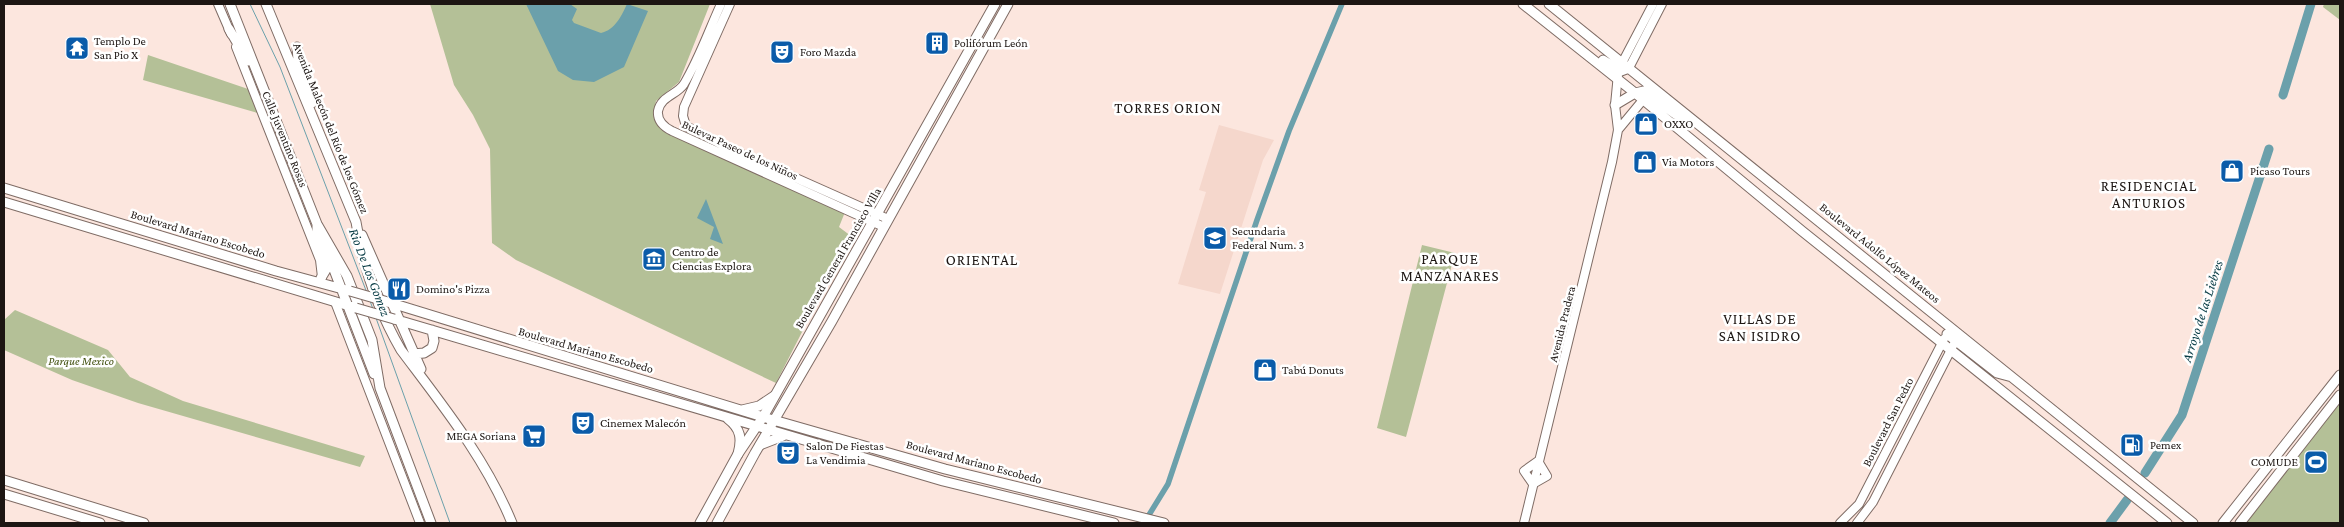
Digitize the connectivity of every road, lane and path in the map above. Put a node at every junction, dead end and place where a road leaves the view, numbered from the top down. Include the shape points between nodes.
1 (218, 4) edge
2 (230, 4) edge
3 (266, 4) edge
4 (721, 4) edge
5 (730, 4) edge
6 (994, 4) edge
7 (1008, 4) edge
8 (1523, 4) edge
9 (1549, 4) edge
10 (1654, 4) edge
11 (1662, 4) edge
12 (229, 29) junction
13 (297, 48) dead end
14 (1622, 70) junction
15 (1636, 93) junction
16 (1648, 93) junction
17 (1615, 105) junction
18 (272, 108) junction
19 (1618, 130) junction
20 (320, 137) junction
21 (780, 171) junction
22 (776, 179) junction
23 (4, 188) edge
24 (4, 202) edge
25 (875, 218) junction
26 (356, 222) junction
27 (886, 223) junction
28 (318, 224) junction
29 (288, 274) junction
30 (307, 280) junction
31 (320, 280) junction
32 (284, 287) junction
33 (346, 290) junction
34 (387, 292) junction
35 (315, 296) junction
36 (335, 302) junction
37 (390, 303) junction
38 (352, 307) junction
39 (408, 308) junction
40 (396, 320) junction
41 (428, 329) junction
42 (1953, 333) junction
43 (1942, 343) junction
44 (409, 345) junction
45 (1951, 350) junction
46 (413, 354) junction
47 (561, 356) junction
48 (551, 364) junction
49 (2340, 376) edge
50 (380, 388) junction
51 (774, 396) junction
52 (2340, 396) edge
53 (441, 402) junction
54 (740, 410) junction
55 (726, 417) junction
56 (763, 417) junction
57 (776, 420) junction
58 (755, 427) junction
59 (769, 431) junction
60 (787, 436) junction
61 (760, 445) junction
62 (738, 454) junction
63 (1538, 461) junction
64 (4, 480) edge
65 (1533, 484) junction
66 (4, 494) edge
67 (1860, 504) junction
68 (1867, 510) junction
69 (100, 523) edge
70 (144, 523) edge
71 (420, 523) edge
72 (431, 523) edge
73 (512, 523) edge
74 (700, 523) edge
75 (717, 523) edge
76 (1114, 523) edge
77 (1164, 523) edge
78 (1524, 523) edge
79 (1840, 523) edge
80 (1857, 523) edge
81 (2167, 523) edge
82 (2193, 523) edge
83 (2223, 523) edge
84 (2240, 523) edge

1 - 12 street, Calle Juventino Rosas
2 - 18 main road
3 - 20 main road, Avenida Malecón del Río de los Gómez
4 - 22 street, Bulevar Paseo de los Niños via 683,86 659,107 659,120 665,128
5 - 21 street, Bulevar Paseo de los Niños via 684,107 684,122 690,130
6 - 25 main road, Boulevard General Francisco Villa
7 - 27 main road, Boulevard General Francisco Villa
8 - 14 main road, Boulevard Adolfo López Mateos via 1580,49
9 - 14 main road, Boulevard Adolfo López Mateos
10 - 14 street
11 - 14 street
12 - 18 main road
12 - 31 street, Calle Juventino Rosas via 320,260
13 - 20 main road
14 - 15 main road, Boulevard Adolfo López Mateos
14 - 16 main road, Boulevard Adolfo López Mateos
14 - 17 street, Avenida Pradera
15 - 16 main road, Boulevard Adolfo López Mateos
15 - 17 main road
16 - 19 street, Avenida Pradera
16 - 42 main road, Boulevard Adolfo López Mateos via 1693,120
16 - 43 main road, Boulevard Adolfo López Mateos via 1802,231
17 - 19 street, Avenida Pradera
18 - 28 main road
19 - 63 street, Avenida Pradera
20 - 26 main road, Avenida Malecón del Río de los Gómez
21 - 22 street
21 - 25 street, Bulevar Paseo de los Niños
22 - 25 street, Bulevar Paseo de los Niños
23 - 29 main road, Boulevard Mariano Escobedo
24 - 32 main road, Boulevard Mariano Escobedo
25 - 27 street, Bulevar Paseo de los Niños
25 - 51 main road, Boulevard General Francisco Villa
26 - 34 main road
26 - 53 main road, Avenida Malecón del Río de los Gómez via 362,255 391,330 401,350
27 - 57 main road, Boulevard General Francisco Villa
28 - 31 main road via 317,237 327,268
28 - 33 main road
28 - 50 main road via 348,276 372,340
29 - 30 main road, Boulevard Mariano Escobedo
29 - 32 main road
30 - 31 main road, Boulevard Mariano Escobedo
30 - 35 main road via 314,287
31 - 33 main road, Boulevard Mariano Escobedo
32 - 35 main road, Boulevard Mariano Escobedo
33 - 37 main road, Boulevard Mariano Escobedo, bridge
33 - 38 main road
34 - 37 main road
34 - 39 main road
35 - 36 main road, Boulevard Mariano Escobedo
36 - 38 main road, Boulevard Mariano Escobedo
36 - 71 street
37 - 39 main road, Boulevard Mariano Escobedo
37 - 40 main road
38 - 40 main road, Boulevard Mariano Escobedo, bridge
38 - 50 main road
39 - 47 main road, Boulevard Mariano Escobedo
40 - 41 main road, Boulevard Mariano Escobedo
40 - 44 main road
41 - 44 main road via 418,328 412,332
41 - 46 main road via 434,341 432,348
41 - 48 main road, Boulevard Mariano Escobedo
42 - 43 street, Boulevard San Pedro
42 - 45 street
42 - 82 main road, Boulevard Adolfo López Mateos
43 - 45 main road, Boulevard Adolfo López Mateos
43 - 67 street, Boulevard San Pedro
44 - 46 main road
45 - 68 street, Boulevard San Pedro
45 - 81 main road, Boulevard Adolfo López Mateos
46 - 53 main road
47 - 48 main road
47 - 54 main road, Boulevard Mariano Escobedo
48 - 55 main road, Boulevard Mariano Escobedo
49 - 83 main road
50 - 72 main road
51 - 54 main road via 760,406
51 - 56 main road, Boulevard General Francisco Villa
52 - 84 main road
53 - 73 main road, Avenida Malecón del Río de los Gómez via 492,478
54 - 56 main road, Boulevard Mariano Escobedo
55 - 58 main road, Boulevard Mariano Escobedo
55 - 62 main road via 740,433
56 - 57 main road, Boulevard Mariano Escobedo
56 - 58 main road, Boulevard General Francisco Villa
57 - 59 main road, Boulevard General Francisco Villa
57 - 77 main road, Boulevard Mariano Escobedo via 945,469
58 - 59 main road, Boulevard Mariano Escobedo
58 - 62 main road, Boulevard General Francisco Villa
59 - 60 main road, Boulevard Mariano Escobedo
59 - 61 main road, Boulevard General Francisco Villa
60 - 61 main road
60 - 76 main road, Boulevard Mariano Escobedo via 943,481
61 - 75 main road, Boulevard General Francisco Villa
62 - 74 main road, Boulevard General Francisco Villa
63 - 65 street, Avenida Pradera
63 - 65 street via 1547,476
64 - 70 main road
65 - 78 street, Avenida Pradera
66 - 69 main road
67 - 68 street
67 - 79 street, Boulevard San Pedro
68 - 80 street, Boulevard San Pedro

